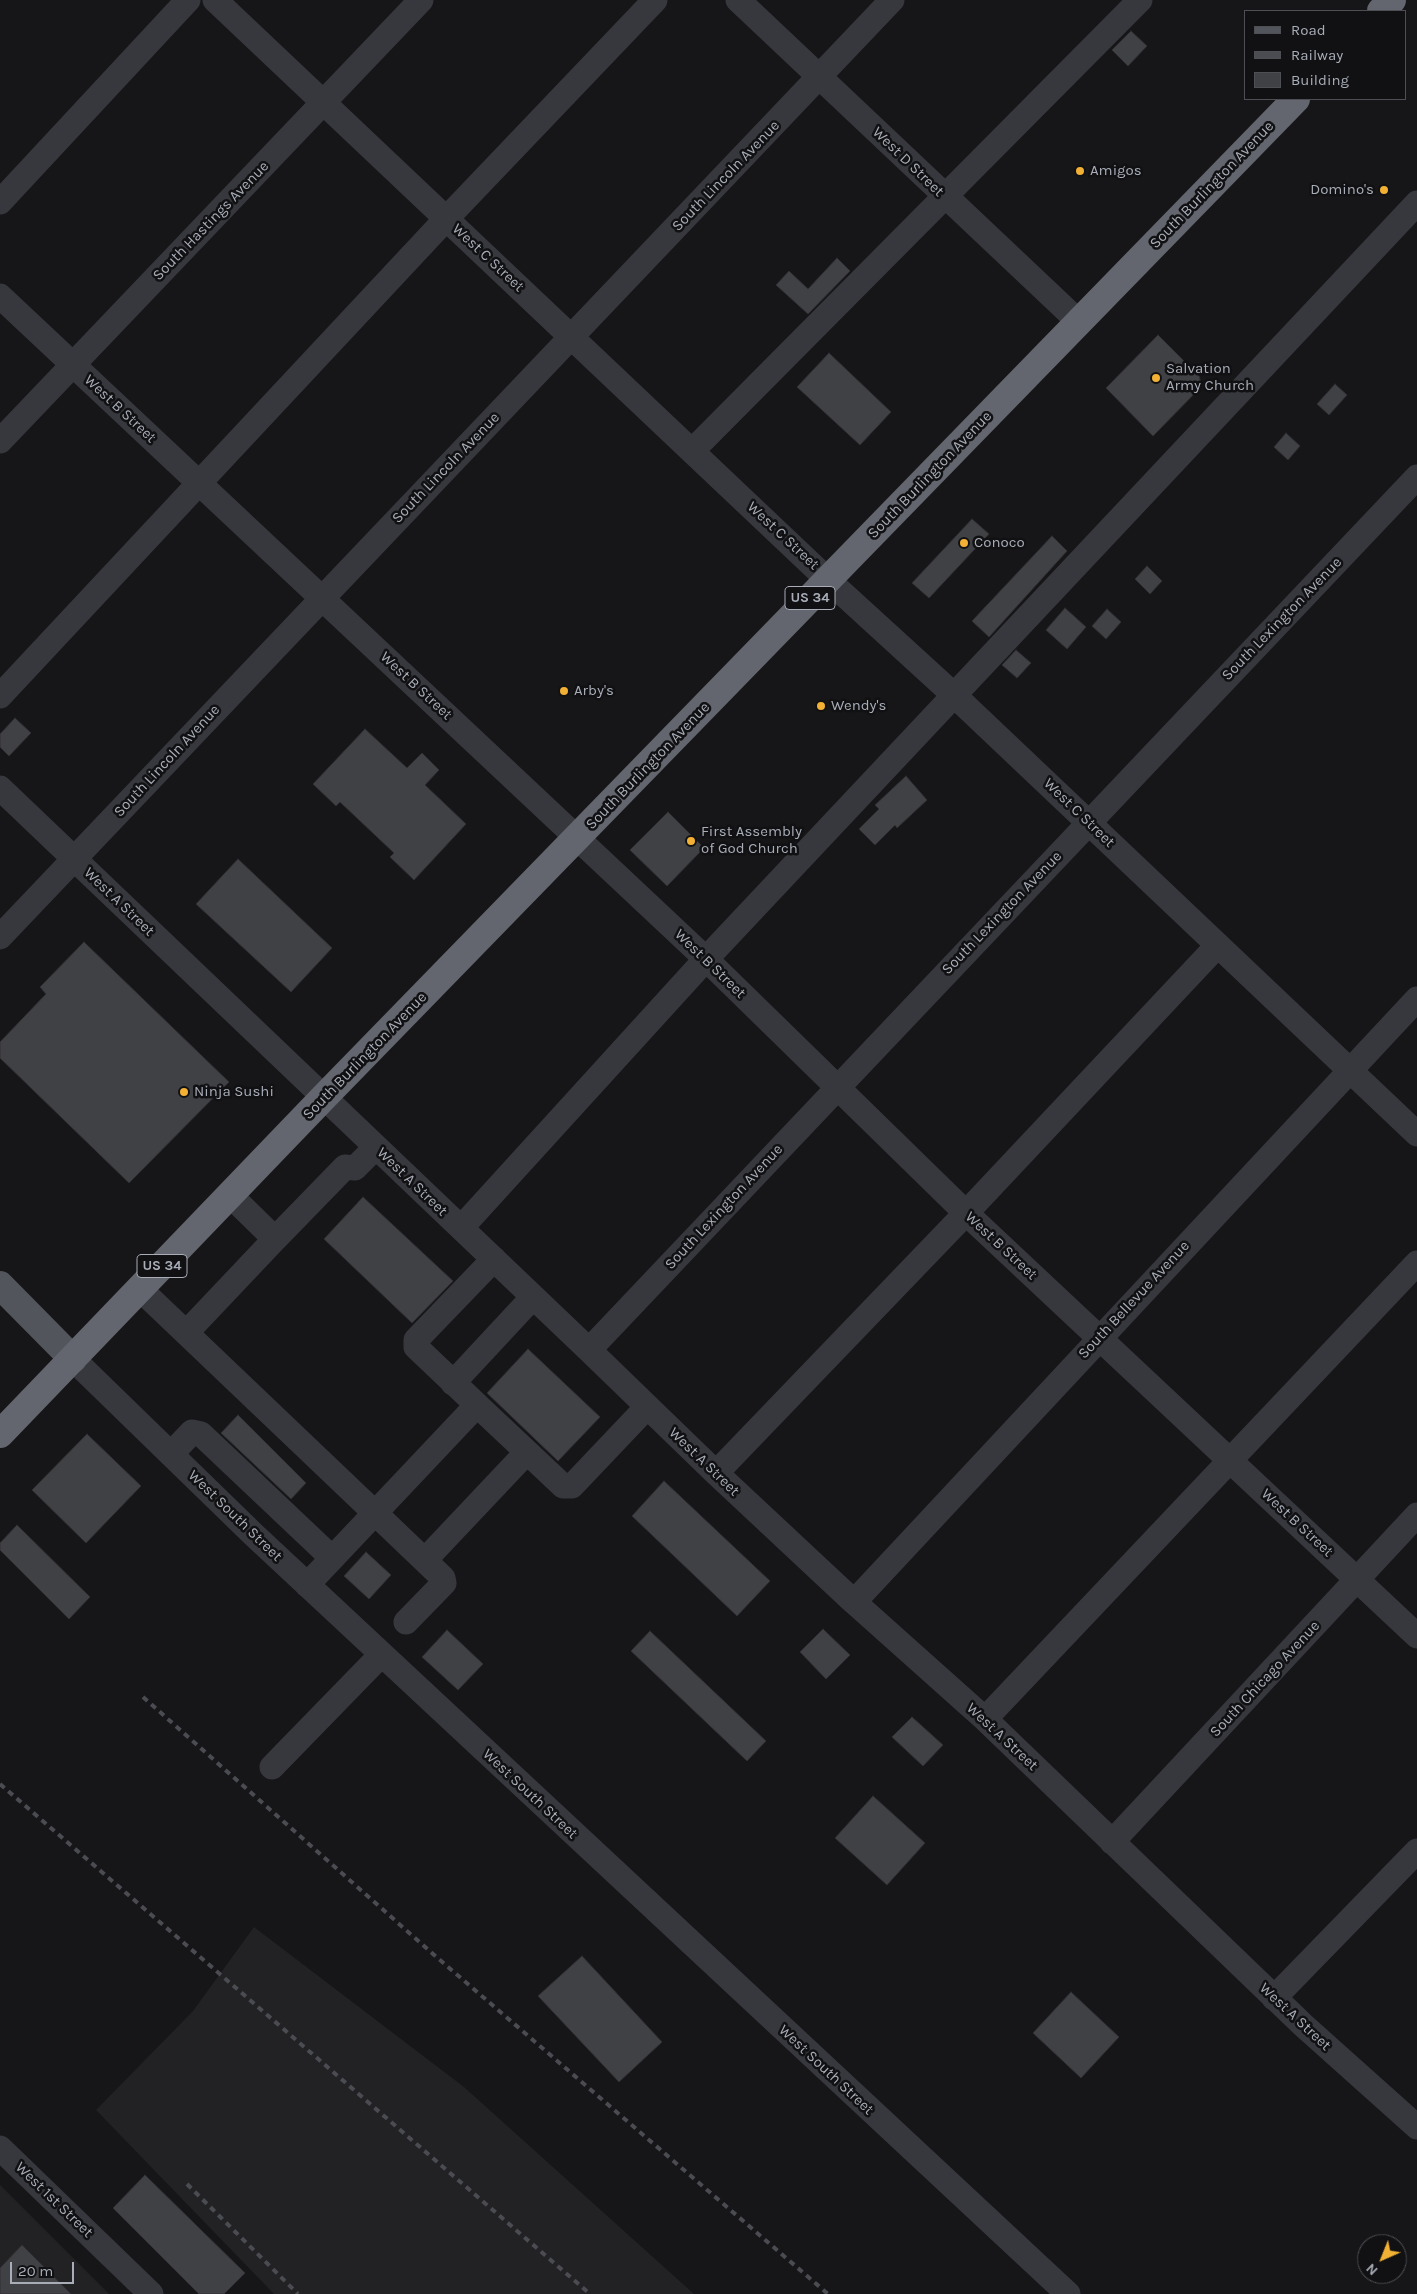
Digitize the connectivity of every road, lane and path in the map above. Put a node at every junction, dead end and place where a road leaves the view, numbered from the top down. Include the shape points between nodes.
1 (188, 0) edge
2 (214, 0) edge
3 (421, 0) edge
4 (655, 0) edge
5 (738, 0) edge
6 (892, 0) edge
7 (1140, 0) edge
8 (1392, 0) edge
9 (1382, 10) edge
10 (819, 77) junction
11 (1295, 100) edge
12 (323, 102) junction
13 (944, 196) junction
14 (0, 202) edge
15 (1417, 203) edge
16 (446, 219) junction
17 (0, 296) edge
18 (1079, 322) junction
19 (572, 338) junction
20 (73, 366) junction
21 (0, 442) edge
22 (692, 451) junction
23 (1417, 477) edge
24 (200, 483) junction
25 (828, 580) junction
26 (322, 597) junction
27 (0, 696) edge
28 (956, 696) junction
29 (0, 788) edge
30 (1088, 822) junction
31 (577, 839) junction
32 (74, 859) junction
33 (0, 937) edge
34 (1218, 945) junction
35 (706, 959) junction
36 (1417, 999) edge
37 (1350, 1070) junction
38 (836, 1087) junction
39 (324, 1098) junction
40 (1417, 1134) edge
41 (376, 1146) junction
42 (230, 1195) junction
43 (966, 1213) junction
44 (461, 1228) junction
45 (276, 1239) junction
46 (494, 1259) junction
47 (1417, 1263) edge
48 (0, 1285) edge
49 (140, 1289) junction
50 (533, 1298) junction
51 (186, 1333) junction
52 (1099, 1337) junction
53 (589, 1350) junction
54 (73, 1359) junction
55 (453, 1383) junction
56 (477, 1405) junction
57 (647, 1407) junction
58 (0, 1434) edge
59 (527, 1452) junction
60 (171, 1454) junction
61 (1230, 1460) junction
62 (716, 1473) junction
63 (375, 1513) junction
64 (1417, 1514) edge
65 (332, 1558) junction
66 (425, 1560) junction
67 (1357, 1580) junction
68 (307, 1585) junction
69 (854, 1602) junction
70 (406, 1622) dead end
71 (1417, 1636) edge
72 (381, 1655) junction
73 (985, 1719) junction
74 (272, 1767) dead end
75 (1112, 1842) junction
76 (1417, 1850) edge
77 (1274, 1998) junction
78 (1417, 2127) edge
79 (0, 2148) edge
80 (151, 2294) edge
81 (1068, 2294) edge

1 - 14 street
2 - 12 street, West C Street
3 - 12 street, South Hastings Avenue
4 - 16 street
5 - 10 street, West D Street
6 - 10 street, South Lincoln Avenue
7 - 13 street
8 - 9 highway
10 - 13 street, West D Street
10 - 19 street, South Lincoln Avenue
11 - 18 highway, South Burlington Avenue / US 34
12 - 16 street, West C Street
12 - 20 street, South Hastings Avenue
13 - 18 street, West D Street
13 - 22 street
15 - 28 street
16 - 19 street, West C Street
16 - 24 street
17 - 20 street, West B Street
18 - 25 highway, South Burlington Avenue / US 34
19 - 22 street, West C Street
19 - 26 street, South Lincoln Avenue
20 - 21 street, South Hastings Avenue
20 - 24 street, West B Street
22 - 25 street, West C Street
23 - 30 street, South Lexington Avenue
24 - 26 street, West B Street
24 - 27 street
25 - 28 street, West C Street
25 - 31 highway, South Burlington Avenue / US 34
26 - 31 street, West B Street
26 - 32 street, South Lincoln Avenue
28 - 30 street, West C Street
28 - 35 street
29 - 32 street, West A Street
30 - 34 street, West C Street
30 - 38 street, South Lexington Avenue
31 - 35 street, West B Street
31 - 39 highway, South Burlington Avenue / US 34
32 - 33 street, South Lincoln Avenue
32 - 39 street, West A Street
34 - 37 street, West C Street
34 - 43 street
35 - 38 street, West B Street
35 - 44 street
36 - 37 street, South Bellevue Avenue
37 - 40 street, West C Street
37 - 52 street, South Bellevue Avenue
38 - 43 street, West B Street
38 - 53 street, South Lexington Avenue
39 - 41 street, West A Street
39 - 42 highway, South Burlington Avenue / US 34
41 - 44 street, West A Street
41 - 45 street via 355,1168 345,1167
42 - 45 street
42 - 49 highway, South Burlington Avenue / US 34
43 - 52 street, West B Street
43 - 62 street
44 - 46 street, West A Street
45 - 51 street
46 - 50 street, West A Street
46 - 55 street via 416,1340 416,1347
47 - 61 street
48 - 54 main road, West South Street
49 - 51 street
49 - 54 highway, South Burlington Avenue / US 34
50 - 53 street, West A Street
50 - 55 street
51 - 63 street
52 - 61 street, West B Street
52 - 69 street, South Bellevue Avenue
53 - 57 street, West A Street
54 - 58 highway, South Burlington Avenue / US 34
54 - 60 street, West South Street
55 - 56 street
56 - 59 street
56 - 63 street
57 - 59 street via 572,1486 563,1486
57 - 62 street, West A Street
59 - 66 street
60 - 65 street via 192,1432 201,1434
60 - 68 street, West South Street
61 - 67 street, West B Street
61 - 73 street
62 - 69 street, West A Street
63 - 65 street
63 - 66 street
64 - 67 street, South Chicago Avenue
65 - 68 street
66 - 70 street via 444,1583
67 - 71 street, West B Street
67 - 75 street, South Chicago Avenue
68 - 72 street, West South Street
69 - 73 street, West A Street
72 - 74 street
72 - 81 street, West South Street
73 - 75 street, West A Street
75 - 77 street, West A Street
76 - 77 street
77 - 78 street, West A Street
79 - 80 street, West 1st Street

